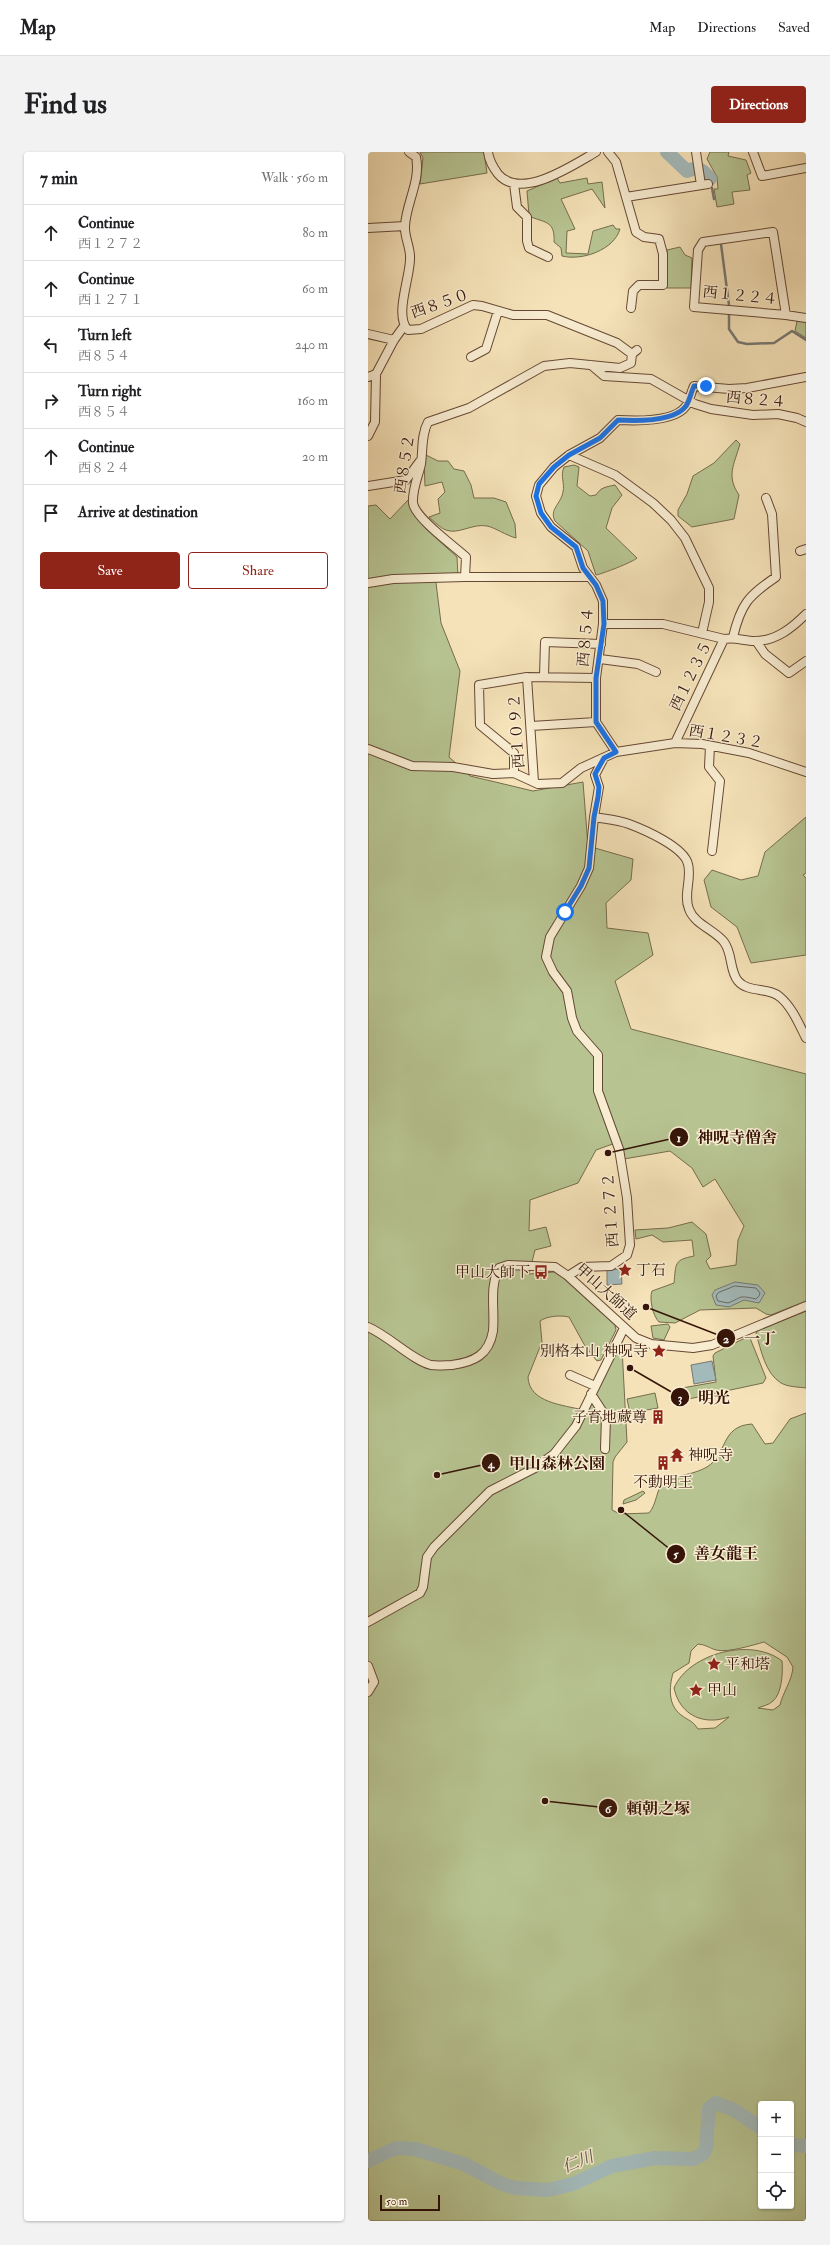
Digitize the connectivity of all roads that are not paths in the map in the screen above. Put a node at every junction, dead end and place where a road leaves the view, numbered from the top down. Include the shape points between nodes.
1 (409, 152) edge
2 (488, 152) edge
3 (596, 152) edge
4 (608, 152) edge
5 (696, 152) edge
6 (753, 152) edge
7 (806, 168) edge
8 (514, 184) junction
9 (626, 197) junction
10 (405, 226) junction
11 (368, 228) edge
12 (548, 257) dead end
13 (631, 308) dead end
14 (498, 311) junction
15 (786, 315) junction
16 (806, 318) edge
17 (404, 326) junction
18 (368, 334) edge
19 (394, 340) junction
20 (635, 352) joint
21 (471, 357) dead end
22 (591, 365) junction
23 (376, 374) junction
24 (368, 377) edge
25 (806, 377) edge
26 (689, 400) junction
27 (806, 422) edge
28 (368, 436) edge
29 (569, 455) junction
30 (422, 458) junction
31 (368, 486) edge
32 (766, 498) dead end
33 (465, 577) junction
34 (590, 577) junction
35 (368, 583) edge
36 (806, 614) edge
37 (604, 624) junction
38 (702, 632) junction
39 (733, 637) junction
40 (724, 639) junction
41 (756, 641) junction
42 (601, 644) junction
43 (600, 660) junction
44 (806, 660) edge
45 (656, 672) dead end
46 (544, 676) junction
47 (527, 677) junction
48 (596, 678) junction
49 (596, 722) junction
50 (530, 726) junction
51 (675, 743) junction
52 (710, 746) junction
53 (368, 749) edge
54 (616, 752) junction
55 (604, 758) junction
56 (806, 772) edge
57 (514, 773) junction
58 (534, 782) junction
59 (594, 817) junction
60 (712, 851) dead end
61 (806, 1038) edge
62 (568, 1276) junction
63 (806, 1306) edge
64 (368, 1327) edge
65 (624, 1328) junction
66 (570, 1375) dead end
67 (595, 1386) junction
68 (591, 1394) junction
69 (605, 1449) dead end
70 (368, 1622) edge
71 (368, 1666) edge
72 (368, 1692) edge

1 - 10 street, 西８５０ via 416,157 417,172
2 - 8 street via 493,167 501,177
3 - 8 street via 563,171 530,184
4 - 9 street via 616,162
5 - 9 street via 698,168 705,184
6 - 7 street via 762,176
8 - 12 street via 517,207 527,217 529,248
9 - 13 street via 636,232 644,237 659,240 663,254 663,285 639,285 633,291
10 - 11 street
10 - 17 street, 西８５０ via 410,259 402,316
14 - 17 street, 西８５０ via 473,305 421,329 408,330
14 - 20 street, 西８５０ via 514,315 546,315
14 - 21 street via 486,349
15 - 15 street, 西１２２４ via 694,307 698,250 703,242 773,232
15 - 16 street, 西１２２４
17 - 19 street
18 - 19 street
19 - 23 street
20 - 22 street, 西８５２ via 631,363 620,368
22 - 26 street via 604,376 651,379
22 - 30 street, 西８５２ via 544,366 469,408 428,422
23 - 24 street
23 - 28 street via 375,422
25 - 26 street, 西８２４ via 747,388 729,389 698,385 694,386
26 - 27 street, 西８２４ via 711,409 753,415 778,414
26 - 29 street, 西８５４ via 685,407 672,416 643,421 618,420 600,438
29 - 34 street, 西８５４ via 539,484 536,496 541,513 551,527 576,547 583,568
29 - 38 street via 615,475 653,503 685,538 708,588 709,602
30 - 31 street via 406,480
30 - 33 street, 西８５２ via 413,492 413,504 421,517 466,557
32 - 39 street via 772,514 776,577 745,601
33 - 34 street
33 - 35 street via 393,579
34 - 37 street, 西８５４ via 603,601
36 - 41 street, 西１２３５ via 791,629 778,636
37 - 38 street via 663,624
37 - 42 street, 西８５４
38 - 40 street
39 - 40 street, 西１２３５
39 - 41 street, 西１２３５
40 - 51 street, 西１２３５
41 - 44 street via 765,654 789,673
42 - 43 street, 西８５４
42 - 46 street via 546,642
43 - 45 street via 638,664
43 - 48 street, 西８５４
46 - 47 street
46 - 48 street
47 - 50 street, 西１０９２
47 - 57 street via 479,685 480,725 514,752
48 - 49 street, 西８５４
49 - 50 street
49 - 54 street
50 - 58 street, 西１０９２
51 - 52 street, 西１２３２
51 - 54 street, 西１２３２
52 - 56 street, 西１２３２ via 749,753
52 - 60 street via 708,767 720,780
53 - 57 street via 412,766 453,767 493,774
54 - 55 street, 西１２３２
55 - 58 street via 581,768 562,783
55 - 59 street, 西１２７２ via 595,774 599,787
57 - 58 street
59 - 61 street via 629,824 675,847 688,863 687,901 693,917 714,931 724,942 739,983 780,996
59 - 62 street, 西１２７２ via 589,868 550,937 546,957 567,991 577,1031 598,1055 598,1092 619,1149 627,1198 630,1245 627,1255 611,1266 582,1267
62 - 64 street, 甲山大師道 via 555,1267 508,1265 499,1268 494,1277 492,1332 488,1348 482,1355 469,1362 431,1365
62 - 65 street, 甲山大師道
63 - 65 street, 甲山大師道 via 712,1345 693,1348 651,1344 636,1338
65 - 67 street
66 - 67 street
67 - 68 street
68 - 69 street via 606,1417
68 - 70 street via 576,1426 554,1454 535,1468 490,1491 434,1547 427,1558 420,1593
71 - 72 street via 374,1682

